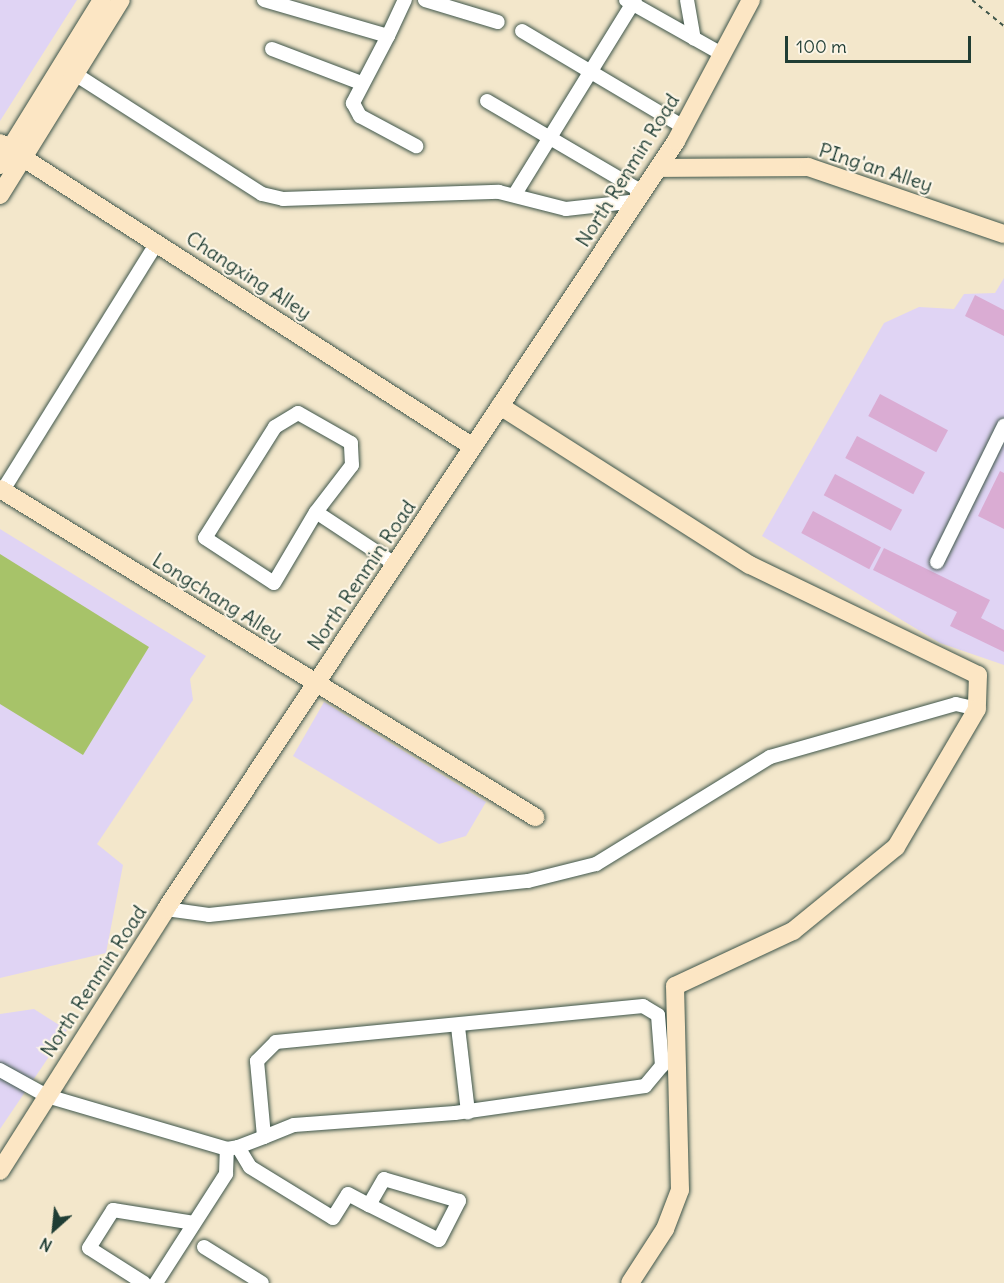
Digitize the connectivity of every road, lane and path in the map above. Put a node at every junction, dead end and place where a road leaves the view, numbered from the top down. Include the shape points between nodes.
1 (102, 0) edge
2 (121, 0) edge
3 (264, 0) edge
4 (405, 0) edge
5 (425, 0) edge
6 (687, 0) edge
7 (751, 0) edge
8 (972, 0) edge
9 (631, 1) edge
10 (498, 22) dead end
11 (1004, 26) edge
12 (522, 32) dead end
13 (388, 36) junction
14 (694, 38) junction
15 (272, 49) dead end
16 (722, 54) junction
17 (589, 71) junction
18 (75, 74) junction
19 (361, 83) junction
20 (487, 101) dead end
21 (684, 127) junction
22 (547, 136) junction
23 (416, 146) dead end
24 (11, 149) edge
25 (0, 165) edge
26 (658, 168) junction
27 (515, 194) junction
28 (0, 195) edge
29 (639, 196) junction
30 (1004, 234) edge
31 (157, 243) junction
32 (500, 406) junction
33 (1004, 426) edge
34 (473, 447) junction
35 (1, 490) edge
36 (316, 512) junction
37 (937, 562) dead end
38 (395, 564) junction
39 (315, 684) junction
40 (976, 709) junction
41 (535, 818) dead end
42 (166, 909) junction
43 (458, 1027) junction
44 (0, 1070) edge
45 (47, 1096) junction
46 (468, 1112) junction
47 (264, 1137) junction
48 (232, 1148) junction
49 (0, 1171) edge
50 (369, 1205) junction
51 (194, 1223) junction
52 (204, 1247) dead end
53 (144, 1283) edge
54 (156, 1283) edge
55 (262, 1283) edge
56 (630, 1283) edge

1 - 24 street
2 - 18 street
3 - 13 street
4 - 13 street
5 - 10 street
6 - 14 street
7 - 16 street, North Renmin Road
8 - 11 path
9 - 14 street
9 - 17 street
12 - 17 street
13 - 19 street
14 - 16 street
15 - 19 street
16 - 21 street, North Renmin Road
17 - 21 street
17 - 22 street
18 - 24 street
18 - 27 street via 262,194 283,200
19 - 23 street via 353,103 360,116
20 - 22 street
21 - 26 street, North Renmin Road
22 - 27 street
22 - 29 street
24 - 25 street
24 - 28 street
24 - 31 street, Changxing Alley
26 - 29 street, North Renmin Road
26 - 30 street, PIng'an Alley via 808,167
27 - 29 street via 566,209
29 - 32 street, North Renmin Road
31 - 34 street, Changxing Alley
31 - 35 street
32 - 34 street, North Renmin Road
32 - 40 street via 750,565 978,675
33 - 37 street
34 - 38 street, North Renmin Road
35 - 39 street, Longchang Alley
36 - 36 street via 274,583 205,538 275,426 298,413 351,443 352,465
36 - 38 street
38 - 39 street, North Renmin Road
39 - 41 street, Longchang Alley
39 - 42 street, North Renmin Road
40 - 42 street via 956,704 866,734 770,757 596,864 528,881 209,915
40 - 56 street via 896,847 793,931 675,986 680,1190 665,1229
42 - 45 street, North Renmin Road
43 - 46 street
43 - 46 street via 643,1006 658,1015 662,1066 645,1086
43 - 47 street via 276,1042 257,1061
44 - 45 street
45 - 48 street
45 - 49 street, North Renmin Road
46 - 47 street via 294,1125
47 - 48 street
48 - 50 street via 250,1167 333,1218 348,1194
48 - 51 street via 226,1174
50 - 50 street via 439,1240 459,1201 384,1179
51 - 53 street via 113,1209 89,1248
51 - 54 street
52 - 55 street

